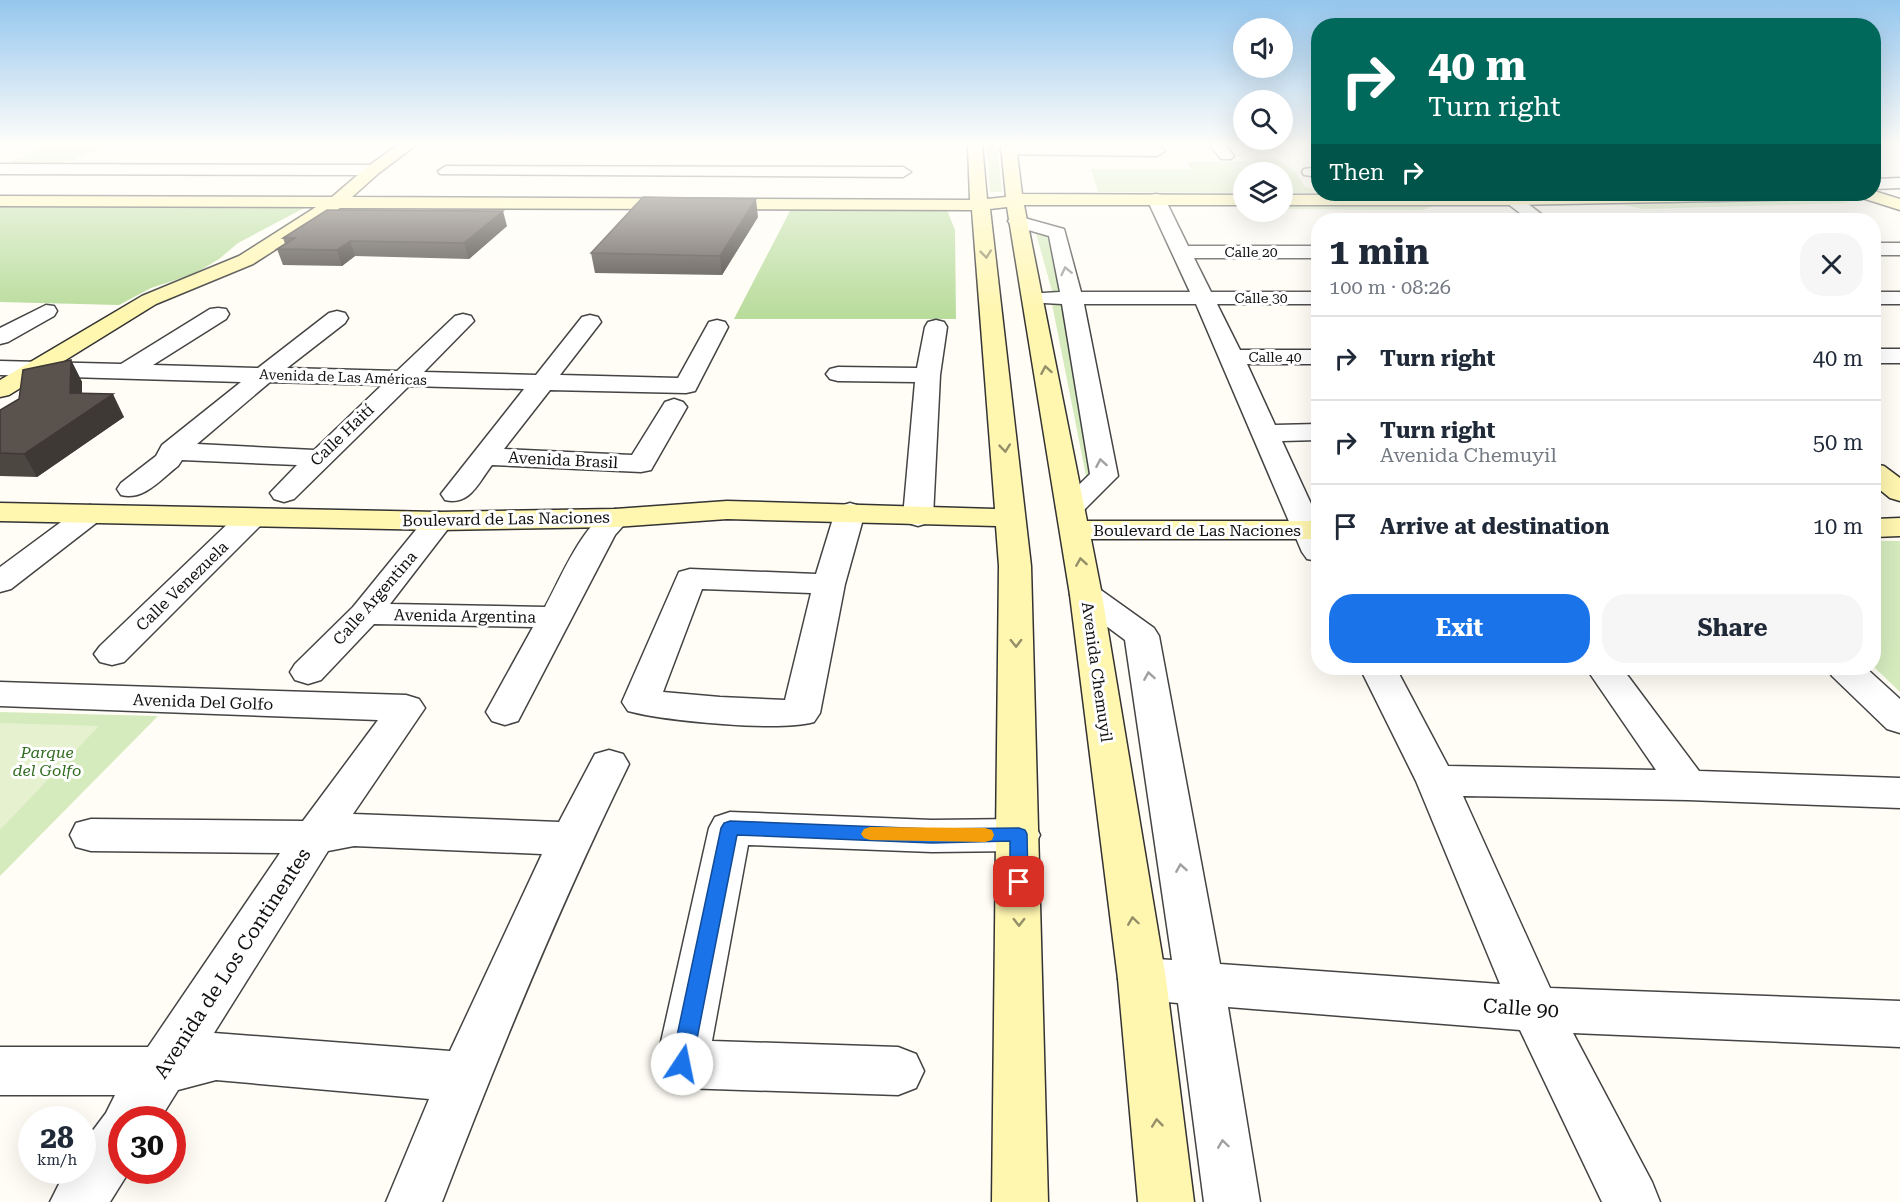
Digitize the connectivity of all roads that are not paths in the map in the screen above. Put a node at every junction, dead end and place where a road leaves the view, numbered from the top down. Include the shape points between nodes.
1 (337, 201) edge
2 (795, 201) edge
3 (1077, 201) edge
4 (1157, 201) edge
5 (1514, 201) edge
6 (1005, 203) junction
7 (1530, 213) edge
8 (1881, 249) edge
9 (1900, 249) edge
10 (1184, 252) junction
11 (1311, 252) edge
12 (1032, 298) junction
13 (1204, 298) junction
14 (1311, 298) edge
15 (1881, 298) edge
16 (1900, 298) edge
17 (1072, 299) junction
18 (46, 311) dead end
19 (218, 314) dead end
20 (337, 318) dead end
21 (462, 321) dead end
22 (590, 322) dead end
23 (717, 327) dead end
24 (936, 327) dead end
25 (0, 337) edge
26 (1881, 356) edge
27 (1900, 356) edge
28 (1232, 357) junction
29 (1311, 357) edge
30 (0, 368) edge
31 (34, 369) junction
32 (125, 372) junction
33 (265, 374) junction
34 (838, 374) dead end
35 (928, 375) junction
36 (402, 378) junction
37 (544, 380) junction
38 (0, 390) edge
39 (680, 396) junction
40 (1311, 432) edge
41 (1266, 433) junction
42 (172, 451) junction
43 (486, 456) junction
44 (318, 458) junction
45 (641, 464) junction
46 (1881, 477) edge
47 (131, 489) dead end
48 (631, 490) dead end
49 (1900, 492) edge
50 (284, 493) dead end
51 (447, 508) junction
52 (0, 512) edge
53 (850, 512) junction
54 (90, 514) junction
55 (918, 517) junction
56 (251, 518) junction
57 (615, 518) junction
58 (1012, 518) junction
59 (1073, 518) junction
60 (1900, 527) edge
61 (1881, 528) edge
62 (1311, 529) edge
63 (1311, 537) edge
64 (0, 582) edge
65 (829, 584) junction
66 (1086, 595) junction
67 (365, 614) junction
68 (557, 618) junction
69 (112, 654) dead end
70 (308, 672) dead end
71 (1381, 675) edge
72 (1609, 675) edge
73 (1852, 675) edge
74 (0, 694) edge
75 (406, 708) joint
76 (505, 712) dead end
77 (1900, 720) edge
78 (609, 764) dead end
79 (1436, 781) junction
80 (1688, 785) junction
81 (1900, 793) edge
82 (1019, 834) junction
83 (91, 835) dead end
84 (314, 837) junction
85 (570, 839) junction
86 (1142, 979) junction
87 (1200, 985) junction
88 (1535, 1009) junction
89 (1900, 1024) edge
90 (0, 1071) edge
91 (160, 1071) junction
92 (898, 1071) dead end
93 (463, 1077) junction
94 (138, 1106) edge
95 (108, 1155) edge
96 (78, 1202) edge
97 (414, 1202) edge
98 (1020, 1202) edge
99 (1166, 1202) edge
100 (1232, 1202) edge
101 (1632, 1202) edge

1 - 31 main road via 246,260 149,300
2 - 6 main road
3 - 6 main road
4 - 10 street
5 - 7 street
6 - 12 main road, Avenida Chemuyil
17 -> 6 street via 1058,233
6 -> 58 main road, Avenida Chemuyil
8 - 9 street
10 - 11 street, Calle 20
10 - 13 street
12 - 17 street, Calle 30
59 -> 12 main road, Avenida Chemuyil
13 - 14 street, Calle 30
13 - 17 street, Calle 30
13 - 28 street
15 - 16 street
59 -> 17 street via 1104,476
18 - 25 street
19 - 32 street
20 - 33 street
21 - 36 street, Calle Haití
22 - 37 street, Avenida Brasil
23 - 39 street, Avenida Brasil
24 - 35 street
26 - 27 street
28 - 29 street, Calle 40
28 - 41 street
30 - 31 street, Avenida de Las Américas
31 - 32 street, Avenida de Las Américas
31 - 38 main road
32 - 33 street, Avenida de Las Américas
33 - 36 street, Avenida de Las Américas
33 - 42 street
34 - 35 street
35 - 55 street
36 - 37 street, Avenida de Las Américas
36 - 44 street, Calle Haití
37 - 39 street, Avenida de Las Américas
37 - 43 street, Avenida Brasil
39 - 45 street, Avenida Brasil
40 - 41 street
41 - 62 street
42 - 44 street
42 - 47 street via 168,460
43 - 45 street, Avenida Brasil
43 - 51 street, Avenida Brasil
44 - 50 street, Calle Haití
45 - 48 street, Avenida Brasil
46 - 49 main road
51 - 56 main road, Boulevard de Las Naciones
51 - 57 main road, Boulevard de Las Naciones
51 - 67 street, Calle Argentina
52 - 54 main road, Boulevard de Las Naciones
53 - 55 main road, Boulevard de Las Naciones
53 - 57 main road, Boulevard de Las Naciones via 727,510
53 - 65 street
54 - 56 main road, Boulevard de Las Naciones
54 - 64 street
55 - 58 main road, Boulevard de Las Naciones
56 - 69 street, Calle Venezuela
57 - 68 street, Avenida Argentina via 602,531
58 -> 82 main road, Avenida Chemuyil
59 - 63 main road, Boulevard de Las Naciones
66 -> 59 main road, Avenida Chemuyil
60 - 61 main road
65 - 65 street via 690,579 641,702 801,713
86 -> 66 main road, Avenida Chemuyil
87 -> 66 street via 1142,636
67 - 68 street, Avenida Argentina
67 - 70 street, Calle Argentina
68 - 76 street
71 - 79 street
72 - 80 street
73 - 77 street
74 - 75 street, Avenida Del Golfo
75 - 84 street, Avenida de Los Continentes
78 - 85 street
79 - 80 street
79 - 88 street
80 - 81 street
82 - 92 street via 932,836 730,828 682,1064
82 -> 98 main road, Avenida Chemuyil
83 - 84 street, Avenida de Los Continentes
84 - 85 street via 354,830
84 - 91 street, Avenida de Los Continentes
85 - 93 street
86 - 87 street, Calle 90
99 -> 86 main road, Avenida Chemuyil
87 - 88 street, Calle 90
100 -> 87 street
88 - 89 street, Calle 90
88 - 101 street
90 - 91 street
91 - 93 street via 216,1056
91 - 94 street, Avenida de Los Continentes
93 - 97 street
95 - 96 street

